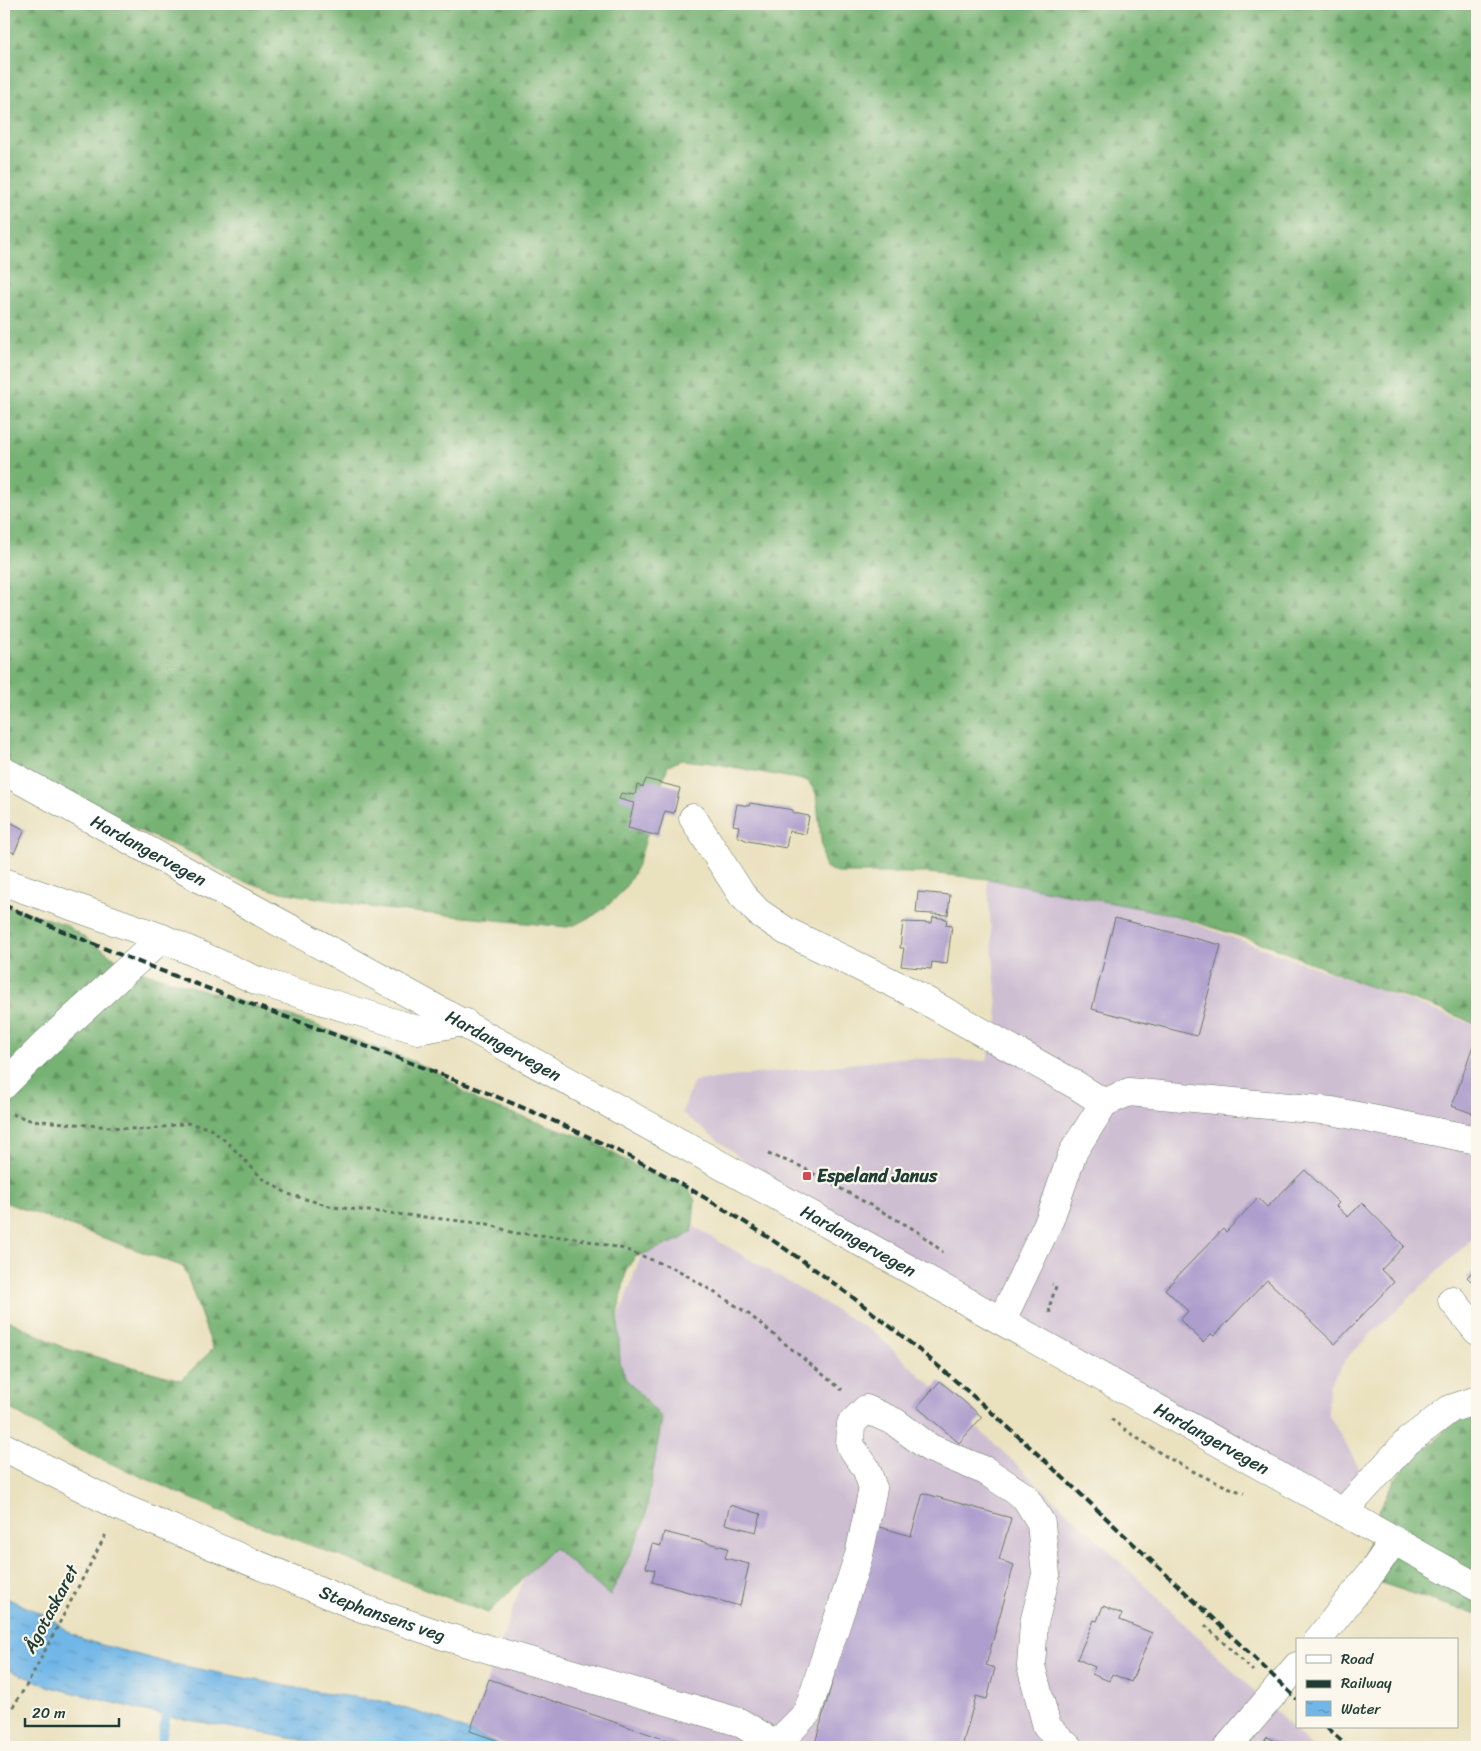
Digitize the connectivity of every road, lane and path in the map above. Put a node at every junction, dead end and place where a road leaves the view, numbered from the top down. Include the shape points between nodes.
1 (4, 771) edge
2 (693, 818) dead end
3 (4, 882) edge
4 (162, 938) junction
5 (464, 1022) junction
6 (4, 1085) edge
7 (1104, 1103) junction
8 (4, 1112) edge
9 (1477, 1140) edge
10 (1452, 1300) dead end
11 (1002, 1320) junction
12 (1477, 1331) edge
13 (1477, 1400) edge
14 (866, 1409) junction
15 (4, 1447) edge
16 (120, 1507) junction
17 (1342, 1512) junction
18 (1394, 1540) junction
19 (1477, 1587) edge
20 (1204, 1625) dead end
21 (1320, 1638) edge
22 (1296, 1667) edge
23 (1275, 1692) junction
24 (4, 1721) edge
25 (770, 1747) edge
26 (774, 1747) edge
27 (1068, 1747) edge
28 (1228, 1747) edge

1 - 5 street, Hardangervegen
2 - 7 street via 742,895 758,912 786,931 905,988
3 - 4 street
4 - 5 street via 258,980 418,1030
4 - 6 street
5 - 11 street, Hardangervegen
7 - 9 street via 1129,1092 1332,1111
7 - 11 street via 1073,1152 1050,1219
8 - 14 path via 30,1120 146,1130 187,1124 209,1128 262,1178 288,1194 333,1207 488,1224 514,1233 575,1238 624,1249 678,1270 746,1312
10 - 12 street
11 - 17 street, Hardangervegen
13 - 17 street via 1450,1409 1408,1440
14 - 26 street via 851,1424 850,1445 866,1468 873,1488 859,1555 807,1713
14 - 27 street via 894,1422 930,1448 986,1471 1025,1497 1042,1523 1046,1575 1034,1624 1030,1666 1047,1727
15 - 16 street, Stephansens veg
16 - 24 path, Ågotaskaret via 28,1683
16 - 25 street, Stephansens veg via 386,1617 740,1722 762,1736
17 - 18 street, Hardangervegen
18 - 19 street, Hardangervegen
18 - 21 street
20 - 23 path
22 - 23 street
23 - 28 street

